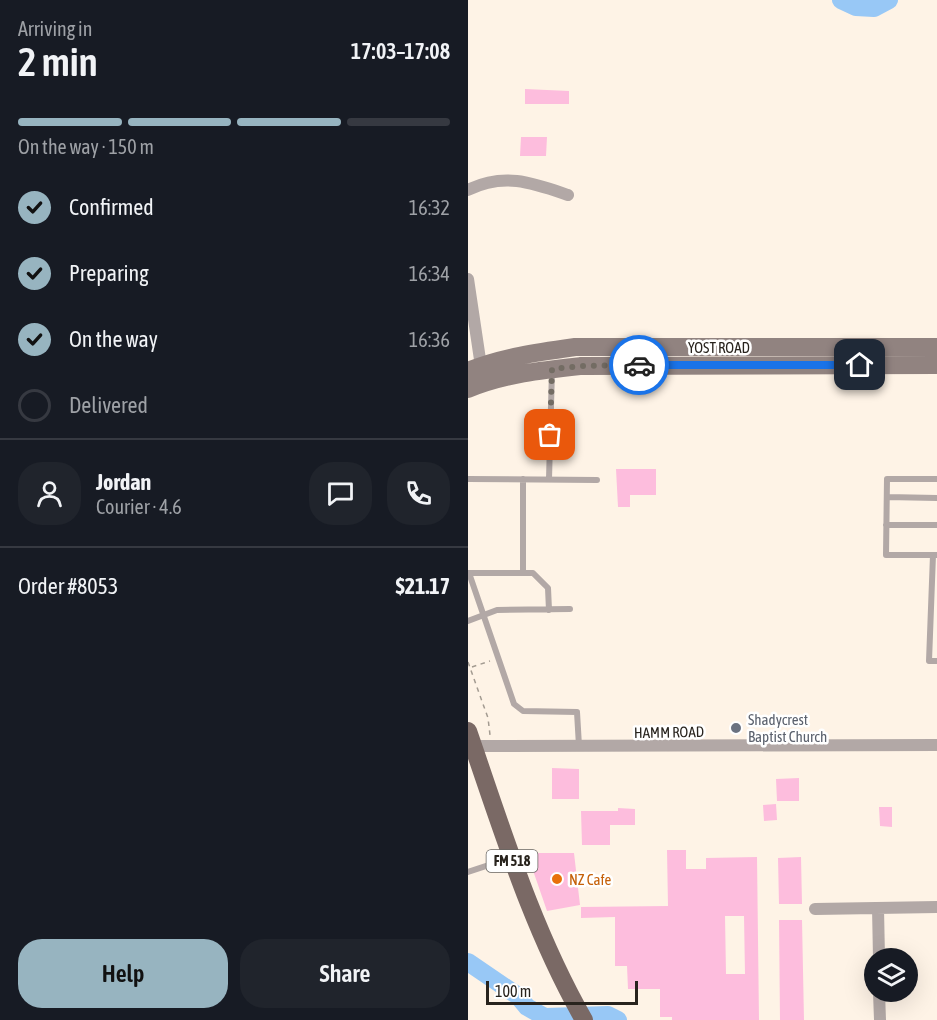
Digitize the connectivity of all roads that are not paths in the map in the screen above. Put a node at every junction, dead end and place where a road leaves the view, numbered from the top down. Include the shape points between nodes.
1 (468, 190) edge
2 (568, 195) dead end
3 (468, 279) edge
4 (937, 348) edge
5 (551, 351) junction
6 (710, 356) junction
7 (903, 356) junction
8 (937, 365) edge
9 (552, 369) junction
10 (475, 377) edge
11 (468, 479) edge
12 (523, 479) junction
13 (549, 479) junction
14 (937, 479) edge
15 (597, 480) dead end
16 (887, 497) junction
17 (937, 498) edge
18 (886, 525) junction
19 (937, 525) edge
20 (935, 555) edge
21 (469, 573) edge
22 (523, 573) junction
23 (570, 609) dead end
24 (549, 610) junction
25 (483, 616) junction
26 (468, 621) edge
27 (937, 661) edge
28 (477, 741) edge
29 (937, 745) edge
30 (579, 747) junction
31 (511, 857) junction
32 (468, 872) edge
33 (937, 907) edge
34 (878, 908) junction
35 (815, 909) dead end
36 (879, 948) edge
37 (879, 1002) edge
38 (584, 1020) edge
39 (880, 1020) edge

1 - 2 street via 481,184 515,180
3 - 10 street
4 - 7 main road, YOST ROAD
5 - 6 main road, YOST ROAD via 575,347
5 - 9 main road
5 - 10 main road, YOST ROAD
6 - 7 main road, YOST ROAD
6 - 9 main road, YOST ROAD
7 - 8 main road, YOST ROAD
9 - 10 main road, YOST ROAD
9 - 13 lane
11 - 12 lane
12 - 13 lane
12 - 22 lane
13 - 15 lane
14 - 16 lane via 887,479
16 - 17 lane
16 - 18 lane
18 - 19 lane
18 - 20 lane via 886,555
20 - 27 lane via 929,661
21 - 22 lane
21 - 25 lane
22 - 24 lane via 533,573 548,588
23 - 24 lane
24 - 25 lane via 497,610
25 - 26 lane
25 - 30 lane via 514,704 523,711 577,712
28 - 30 street, HAMM ROAD
28 - 31 main road, FM 518
29 - 30 street, HAMM ROAD
31 - 32 lane
31 - 38 main road, FM 518 via 534,917
33 - 34 street
34 - 35 street
34 - 36 street
37 - 39 street

